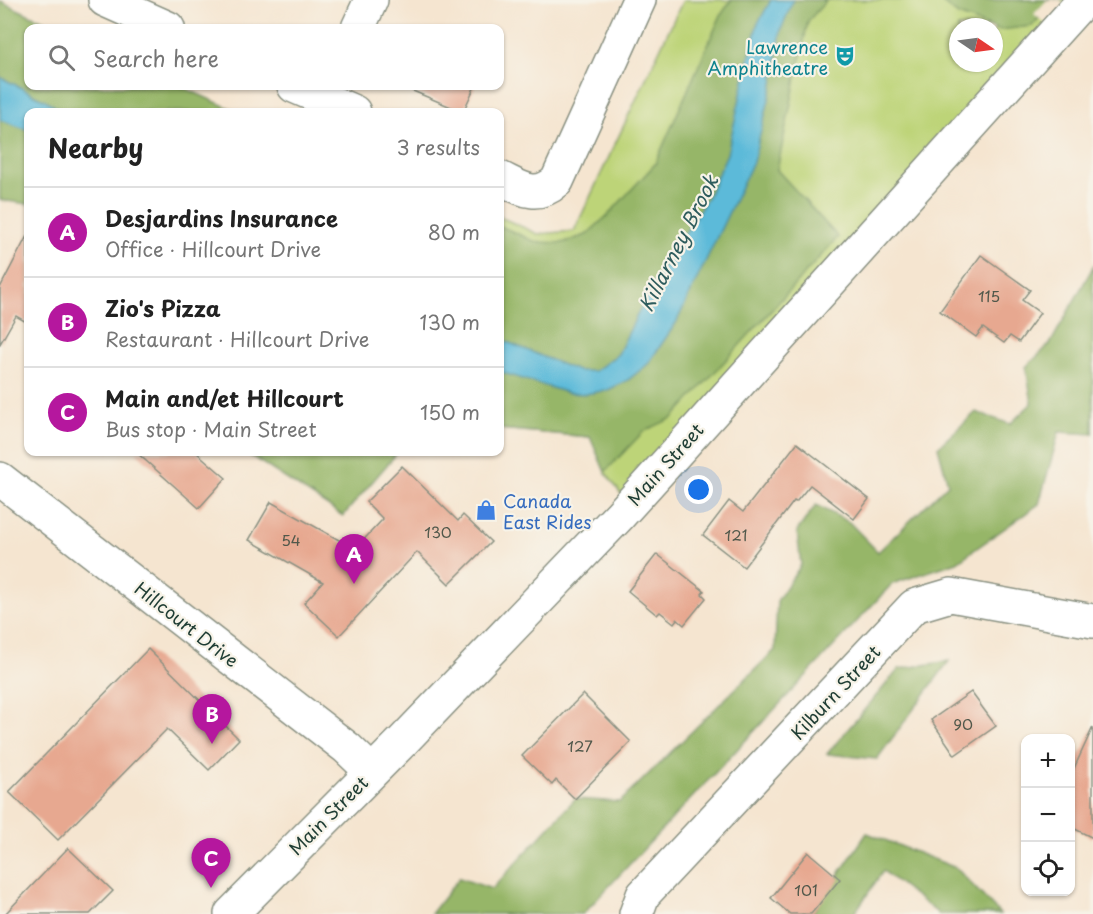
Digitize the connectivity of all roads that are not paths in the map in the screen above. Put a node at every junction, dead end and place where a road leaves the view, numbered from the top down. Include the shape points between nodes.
1 (105, 0) edge
2 (371, 0) edge
3 (639, 0) edge
4 (1084, 0) edge
5 (349, 16) edge
6 (159, 24) edge
7 (308, 90) edge
8 (338, 99) edge
9 (504, 180) edge
10 (0, 479) edge
11 (1093, 621) edge
12 (371, 771) junction
13 (231, 914) edge
14 (636, 914) edge

1 - 6 main road
2 - 5 main road
3 - 9 main road via 557,181 539,192
4 - 12 main road, Main Street via 619,516
7 - 8 main road
10 - 12 main road, Hillcourt Drive via 347,748
11 - 14 main road, Kilburn Street via 951,595 914,606 643,895
12 - 13 main road, Main Street

